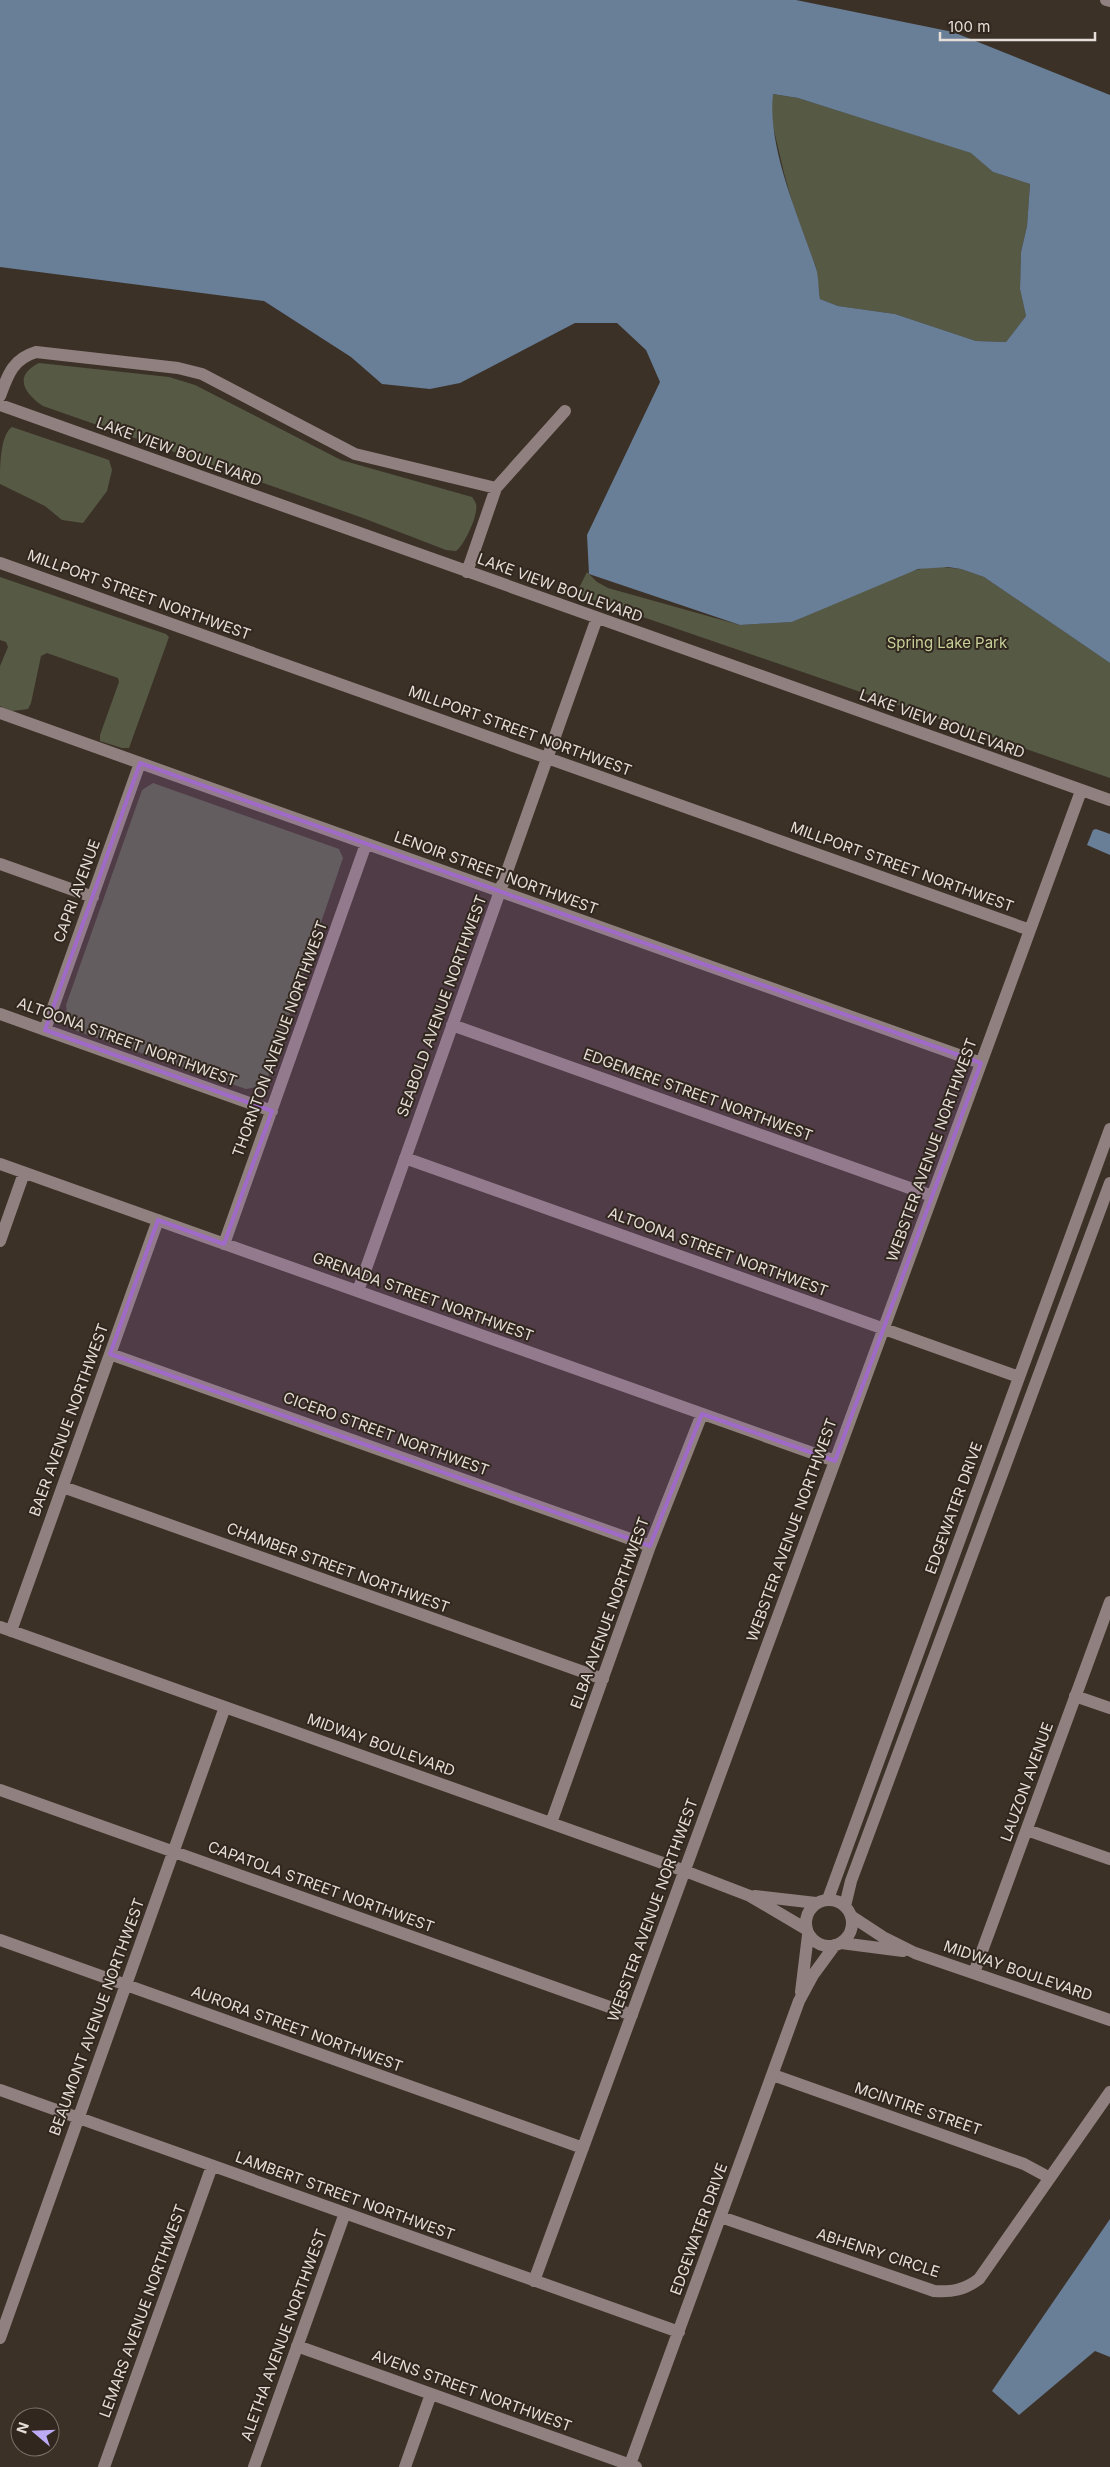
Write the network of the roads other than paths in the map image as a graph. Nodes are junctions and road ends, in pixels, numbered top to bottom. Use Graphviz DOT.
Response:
graph roads {
  1 [pos="1106,0"];
  2 [pos="1110,1"];
  3 [pos="0,396"];
  4 [pos="0,405"];
  5 [pos="565,411"];
  6 [pos="496,488"];
  7 [pos="0,563"];
  8 [pos="467,572"];
  9 [pos="597,618"];
  10 [pos="0,714"];
  11 [pos="547,758"];
  12 [pos="140,763"];
  13 [pos="1081,790"];
  14 [pos="1110,800"];
  15 [pos="366,844"];
  16 [pos="0,864"];
  17 [pos="500,892"];
  18 [pos="92,897"];
  19 [pos="1030,930"];
  20 [pos="0,1014"];
  21 [pos="452,1025"];
  22 [pos="45,1030"];
  23 [pos="981,1063"];
  24 [pos="272,1111"];
  25 [pos="1110,1128"];
  26 [pos="405,1158"];
  27 [pos="0,1164"];
  28 [pos="24,1173"];
  29 [pos="1110,1183"];
  30 [pos="932,1196"];
  31 [pos="1106,1208"];
  32 [pos="158,1220"];
  33 [pos="0,1241"];
  34 [pos="224,1244"];
  35 [pos="358,1291"];
  36 [pos="884,1328"];
  37 [pos="110,1354"];
  38 [pos="1019,1377"];
  39 [pos="702,1414"];
  40 [pos="835,1461"];
  41 [pos="63,1487"];
  42 [pos="650,1546"];
  43 [pos="1110,1602"];
  44 [pos="6,1629"];
  45 [pos="603,1679"];
  46 [pos="1075,1696"];
  47 [pos="224,1707"];
  48 [pos="1110,1708"];
  49 [pos="0,1790"];
  50 [pos="551,1824"];
  51 [pos="1026,1830"];
  52 [pos="173,1852"];
  53 [pos="1110,1859"];
  54 [pos="685,1871"];
  55 [pos="750,1896"];
  56 [pos="822,1901"];
  57 [pos="848,1911"];
  58 [pos="807,1932"];
  59 [pos="0,1940"];
  60 [pos="838,1944"];
  61 [pos="915,1953"];
  62 [pos="974,1973"];
  63 [pos="126,1985"];
  64 [pos="799,2002"];
  65 [pos="632,2015"];
  66 [pos="1110,2020"];
  67 [pos="773,2075"];
  68 [pos="0,2090"];
  69 [pos="1110,2092"];
  70 [pos="78,2118"];
  71 [pos="583,2148"];
  72 [pos="212,2166"];
  73 [pos="1050,2178"];
  74 [pos="345,2213"];
  75 [pos="721,2217"];
  76 [pos="534,2280"];
  77 [pos="679,2332"];
  78 [pos="0,2338"];
  79 [pos="297,2346"];
  80 [pos="431,2394"];
  81 [pos="632,2466"];
  82 [pos="104,2467"];
  83 [pos="254,2467"];
  84 [pos="405,2467"];
  1 -- 2 [label="street"];
  3 -- 6 [label="street"];
  4 -- 8 [label="street, LAKE VIEW BOULEVARD"];
  5 -- 6 [label="street"];
  6 -- 8 [label="street"];
  7 -- 11 [label="street, MILLPORT STREET NORTHWEST"];
  8 -- 9 [label="street, LAKE VIEW BOULEVARD"];
  9 -- 11 [label="street, SEABOLD AVENUE NORTHWEST"];
  9 -- 13 [label="street, LAKE VIEW BOULEVARD"];
  10 -- 12 [label="street, LENOIR STREET NORTHWEST"];
  11 -- 17 [label="street, SEABOLD AVENUE NORTHWEST"];
  11 -- 19 [label="street, MILLPORT STREET NORTHWEST"];
  12 -- 15 [label="street, LENOIR STREET NORTHWEST"];
  12 -- 18 [label="street, CAPRI AVENUE"];
  13 -- 14 [label="street, LAKE VIEW BOULEVARD"];
  13 -- 19 [label="street, WEBSTER AVENUE NORTHWEST"];
  15 -- 17 [label="street, LENOIR STREET NORTHWEST"];
  15 -- 24 [label="street, THORNTON AVENUE NORTHWEST"];
  16 -- 18 [label="street"];
  17 -- 21 [label="street, SEABOLD AVENUE NORTHWEST"];
  17 -- 23 [label="street, LENOIR STREET NORTHWEST"];
  18 -- 22 [label="street, CAPRI AVENUE"];
  19 -- 23 [label="street, WEBSTER AVENUE NORTHWEST"];
  20 -- 22 [label="street, ALTOONA STREET NORTHWEST"];
  21 -- 26 [label="street, SEABOLD AVENUE NORTHWEST"];
  21 -- 30 [label="street, EDGEMERE STREET NORTHWEST"];
  22 -- 24 [label="street, ALTOONA STREET NORTHWEST"];
  23 -- 30 [label="street, WEBSTER AVENUE NORTHWEST"];
  24 -- 34 [label="street, THORNTON AVENUE NORTHWEST"];
  25 -- 38 [label="street, EDGEWATER DRIVE"];
  26 -- 35 [label="street, SEABOLD AVENUE NORTHWEST"];
  26 -- 36 [label="street, ALTOONA STREET NORTHWEST"];
  27 -- 28 [label="street, GRENADA STREET NORTHWEST"];
  28 -- 32 [label="street, GRENADA STREET NORTHWEST"];
  28 -- 33 [label="street"];
  29 -- 31 [label="street"];
  30 -- 36 [label="street, WEBSTER AVENUE NORTHWEST"];
  31 -- 57 [label="street"];
  32 -- 34 [label="street, GRENADA STREET NORTHWEST"];
  32 -- 37 [label="street, BAER AVENUE NORTHWEST"];
  34 -- 35 [label="street, GRENADA STREET NORTHWEST"];
  35 -- 39 [label="street, GRENADA STREET NORTHWEST"];
  36 -- 38 [label="street, ALTOONA STREET NORTHWEST"];
  36 -- 40 [label="street, WEBSTER AVENUE NORTHWEST"];
  37 -- 41 [label="street, BAER AVENUE NORTHWEST"];
  37 -- 42 [label="street, CICERO STREET NORTHWEST"];
  38 -- 56 [label="street, EDGEWATER DRIVE"];
  39 -- 40 [label="street, GRENADA STREET NORTHWEST"];
  39 -- 42 [label="street, ELBA AVENUE NORTHWEST"];
  40 -- 54 [label="street, WEBSTER AVENUE NORTHWEST"];
  41 -- 44 [label="street, BAER AVENUE NORTHWEST"];
  41 -- 45 [label="street, CHAMBER STREET NORTHWEST"];
  42 -- 45 [label="street, ELBA AVENUE NORTHWEST"];
  43 -- 46 [label="street, LAUZON AVENUE"];
  44 -- 47 [label="street, MIDWAY BOULEVARD"];
  45 -- 50 [label="street, ELBA AVENUE NORTHWEST"];
  46 -- 48 [label="street"];
  46 -- 51 [label="street, LAUZON AVENUE"];
  47 -- 50 [label="street, MIDWAY BOULEVARD"];
  47 -- 52 [label="street, BEAUMONT AVENUE NORTHWEST"];
  49 -- 52 [label="street, CAPATOLA STREET NORTHWEST"];
  50 -- 54 [label="street, MIDWAY BOULEVARD"];
  51 -- 53 [label="street"];
  51 -- 62 [label="street, LAUZON AVENUE"];
  52 -- 63 [label="street, BEAUMONT AVENUE NORTHWEST"];
  52 -- 65 [label="street, CAPATOLA STREET NORTHWEST"];
  54 -- 55 [label="street, MIDWAY BOULEVARD"];
  54 -- 65 [label="street, WEBSTER AVENUE NORTHWEST"];
  55 -- 56 [label="street, MIDWAY BOULEVARD"];
  55 -- 58 [label="street, MIDWAY BOULEVARD"];
  56 -- 57 [label="street"];
  56 -- 58 [label="street"];
  57 -- 60 [label="street"];
  57 -- 61 [label="street, MIDWAY BOULEVARD"];
  58 -- 60 [label="street"];
  58 -- 64 [label="street, EDGEWATER DRIVE"];
  59 -- 63 [label="street, AURORA STREET NORTHWEST"];
  60 -- 61 [label="street, MIDWAY BOULEVARD"];
  60 -- 64 [label="street, EDGEWATER DRIVE"];
  61 -- 62 [label="street, MIDWAY BOULEVARD"];
  62 -- 66 [label="street, MIDWAY BOULEVARD"];
  63 -- 70 [label="street, BEAUMONT AVENUE NORTHWEST"];
  63 -- 71 [label="street, AURORA STREET NORTHWEST"];
  64 -- 67 [label="street, EDGEWATER DRIVE"];
  65 -- 71 [label="street, WEBSTER AVENUE NORTHWEST"];
  67 -- 73 [label="street, MCINTIRE STREET"];
  67 -- 75 [label="street, EDGEWATER DRIVE"];
  68 -- 70 [label="street, LAMBERT STREET NORTHWEST"];
  69 -- 73 [label="street, ABHENRY CIRCLE"];
  70 -- 72 [label="street, LAMBERT STREET NORTHWEST"];
  70 -- 78 [label="street, BEAUMONT AVENUE NORTHWEST"];
  71 -- 76 [label="street, WEBSTER AVENUE NORTHWEST"];
  72 -- 74 [label="street, LAMBERT STREET NORTHWEST"];
  72 -- 82 [label="street, LEMARS AVENUE NORTHWEST"];
  73 -- 75 [label="street, ABHENRY CIRCLE"];
  74 -- 76 [label="street, LAMBERT STREET NORTHWEST"];
  74 -- 79 [label="street, ALETHA AVENUE NORTHWEST"];
  75 -- 77 [label="street, EDGEWATER DRIVE"];
  76 -- 77 [label="street, LAMBERT STREET NORTHWEST"];
  77 -- 81 [label="street, EDGEWATER DRIVE"];
  79 -- 80 [label="street, AVENS STREET NORTHWEST"];
  79 -- 83 [label="street, ALETHA AVENUE NORTHWEST"];
  80 -- 81 [label="street, AVENS STREET NORTHWEST"];
  80 -- 84 [label="street"];
}
